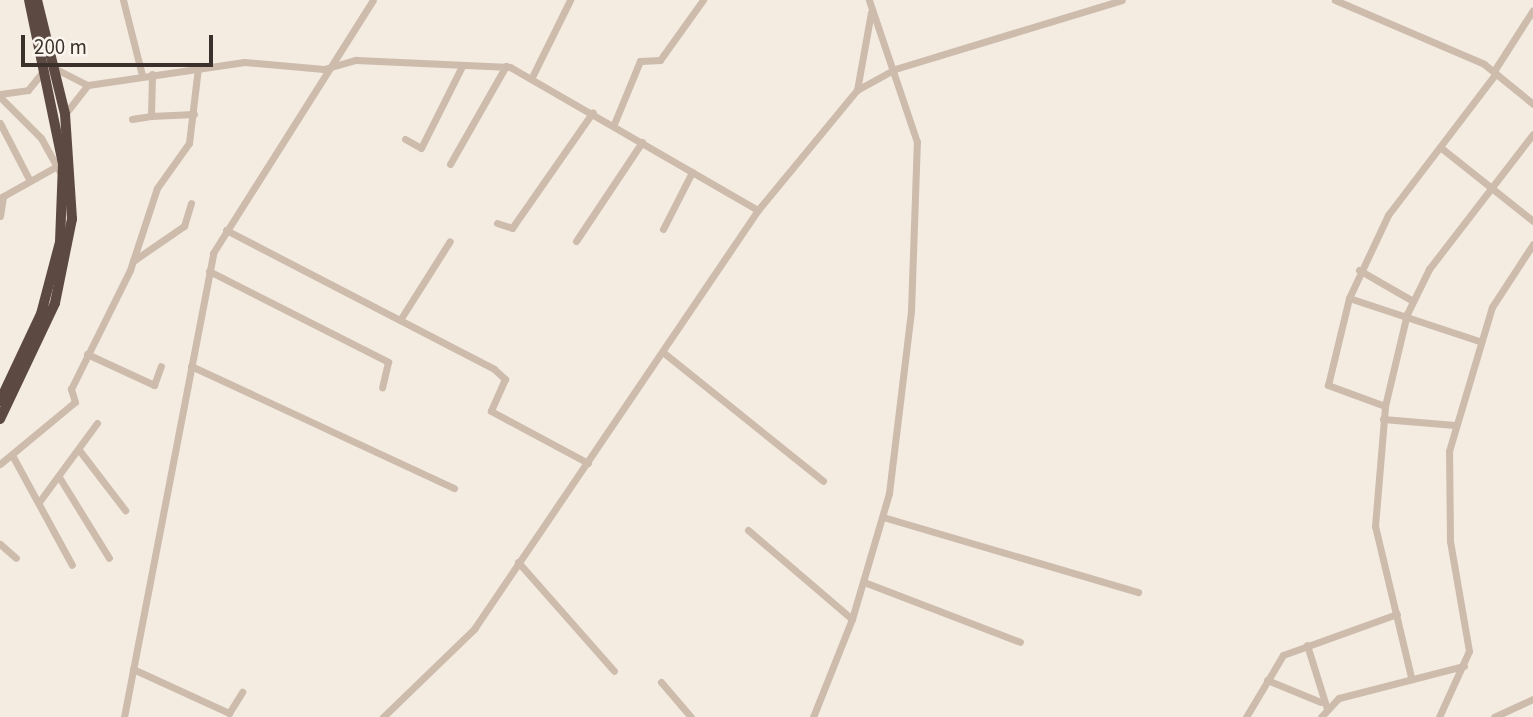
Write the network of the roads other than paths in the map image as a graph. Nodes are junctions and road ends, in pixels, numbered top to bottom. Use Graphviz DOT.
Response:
graph roads {
  1 [pos="29,0"];
  2 [pos="37,0"];
  3 [pos="123,0"];
  4 [pos="373,0"];
  5 [pos="569,0"];
  6 [pos="703,0"];
  7 [pos="869,0"];
  8 [pos="1122,0"];
  9 [pos="1340,1"];
  10 [pos="1533,9"];
  11 [pos="871,12"];
  12 [pos="462,66"];
  13 [pos="506,66"];
  14 [pos="331,67"];
  15 [pos="49,68"];
  16 [pos="198,68"];
  17 [pos="895,69"];
  18 [pos="1495,72"];
  19 [pos="152,74"];
  20 [pos="142,75"];
  21 [pos="532,77"];
  22 [pos="88,85"];
  23 [pos="857,90"];
  24 [pos="0,96"];
  25 [pos="1533,104"];
  26 [pos="593,112"];
  27 [pos="65,114"];
  28 [pos="194,114"];
  29 [pos="151,116"];
  30 [pos="132,119"];
  31 [pos="0,123"];
  32 [pos="614,124"];
  33 [pos="1533,134"];
  34 [pos="405,139"];
  35 [pos="642,142"];
  36 [pos="1440,147"];
  37 [pos="450,164"];
  38 [pos="57,166"];
  39 [pos="692,172"];
  40 [pos="64,178"];
  41 [pos="30,181"];
  42 [pos="1490,187"];
  43 [pos="2,197"];
  44 [pos="191,203"];
  45 [pos="758,210"];
  46 [pos="0,216"];
  47 [pos="1533,221"];
  48 [pos="497,223"];
  49 [pos="663,229"];
  50 [pos="226,230"];
  51 [pos="450,241"];
  52 [pos="576,241"];
  53 [pos="1533,244"];
  54 [pos="133,261"];
  55 [pos="1359,270"];
  56 [pos="209,271"];
  57 [pos="1349,298"];
  58 [pos="1413,301"];
  59 [pos="1406,318"];
  60 [pos="400,320"];
  61 [pos="1479,341"];
  62 [pos="664,353"];
  63 [pos="88,354"];
  64 [pos="161,366"];
  65 [pos="191,366"];
  66 [pos="382,387"];
  67 [pos="0,401"];
  68 [pos="1385,406"];
  69 [pos="0,419"];
  70 [pos="1383,419"];
  71 [pos="97,423"];
  72 [pos="1455,425"];
  73 [pos="79,450"];
  74 [pos="12,455"];
  75 [pos="588,463"];
  76 [pos="0,464"];
  77 [pos="59,477"];
  78 [pos="823,481"];
  79 [pos="454,488"];
  80 [pos="39,502"];
  81 [pos="125,510"];
  82 [pos="883,516"];
  83 [pos="748,530"];
  84 [pos="0,544"];
  85 [pos="16,558"];
  86 [pos="109,558"];
  87 [pos="518,562"];
  88 [pos="72,565"];
  89 [pos="864,582"];
  90 [pos="1138,592"];
  91 [pos="1397,614"];
  92 [pos="852,619"];
  93 [pos="1020,642"];
  94 [pos="1307,645"];
  95 [pos="1464,666"];
  96 [pos="133,669"];
  97 [pos="614,671"];
  98 [pos="1411,677"];
  99 [pos="1267,680"];
  100 [pos="661,682"];
  101 [pos="243,692"];
  102 [pos="1533,699"];
  103 [pos="1321,702"];
  104 [pos="1327,709"];
  105 [pos="124,717"];
  106 [pos="383,717"];
  107 [pos="691,717"];
  108 [pos="813,717"];
  109 [pos="1246,717"];
  110 [pos="1321,717"];
  111 [pos="1439,717"];
  112 [pos="1494,717"];
  1 -- 15 [label="highway"];
  2 -- 15 [label="highway"];
  3 -- 20 [label="street"];
  4 -- 14 [label="street"];
  5 -- 21 [label="street"];
  6 -- 32 [label="street"];
  7 -- 11 [label="street"];
  8 -- 17 [label="street"];
  9 -- 18 [label="street"];
  10 -- 18 [label="street"];
  11 -- 17 [label="street"];
  11 -- 23 [label="street"];
  12 -- 13 [label="street"];
  12 -- 14 [label="street"];
  12 -- 34 [label="street"];
  13 -- 21 [label="street"];
  13 -- 37 [label="street"];
  14 -- 16 [label="street"];
  14 -- 50 [label="street"];
  15 -- 22 [label="street"];
  15 -- 24 [label="street"];
  15 -- 27 [label="highway"];
  15 -- 40 [label="highway"];
  16 -- 19 [label="street"];
  16 -- 28 [label="street"];
  17 -- 23 [label="street"];
  17 -- 82 [label="street"];
  18 -- 25 [label="street"];
  18 -- 36 [label="street"];
  19 -- 20 [label="street"];
  19 -- 29 [label="street"];
  20 -- 22 [label="street"];
  21 -- 26 [label="street"];
  22 -- 27 [label="street"];
  23 -- 45 [label="street"];
  24 -- 38 [label="street"];
  26 -- 32 [label="street"];
  26 -- 48 [label="street"];
  27 -- 69 [label="highway"];
  28 -- 29 [label="street"];
  28 -- 54 [label="street"];
  29 -- 30 [label="street"];
  31 -- 41 [label="street"];
  32 -- 35 [label="street"];
  33 -- 42 [label="street"];
  35 -- 39 [label="street"];
  35 -- 52 [label="street"];
  36 -- 42 [label="street"];
  36 -- 55 [label="street"];
  38 -- 40 [label="street"];
  38 -- 41 [label="street"];
  39 -- 45 [label="street"];
  39 -- 49 [label="street"];
  40 -- 67 [label="highway"];
  41 -- 43 [label="street"];
  42 -- 47 [label="street"];
  42 -- 58 [label="street"];
  43 -- 46 [label="street"];
  44 -- 54 [label="street"];
  45 -- 62 [label="street"];
  50 -- 56 [label="street"];
  50 -- 60 [label="street"];
  51 -- 60 [label="street"];
  53 -- 61 [label="street"];
  54 -- 63 [label="street"];
  55 -- 57 [label="street"];
  55 -- 58 [label="street"];
  56 -- 65 [label="street"];
  56 -- 66 [label="street"];
  57 -- 59 [label="street"];
  57 -- 68 [label="street"];
  58 -- 59 [label="street"];
  59 -- 61 [label="street"];
  59 -- 68 [label="street"];
  60 -- 75 [label="street"];
  61 -- 72 [label="street"];
  62 -- 75 [label="street"];
  62 -- 78 [label="street"];
  63 -- 64 [label="street"];
  63 -- 74 [label="street"];
  65 -- 79 [label="street"];
  65 -- 96 [label="street"];
  68 -- 70 [label="street"];
  70 -- 72 [label="street"];
  70 -- 91 [label="street"];
  71 -- 73 [label="street"];
  72 -- 95 [label="street"];
  73 -- 77 [label="street"];
  73 -- 81 [label="street"];
  74 -- 76 [label="street"];
  74 -- 80 [label="street"];
  75 -- 87 [label="street"];
  77 -- 80 [label="street"];
  77 -- 86 [label="street"];
  80 -- 88 [label="street"];
  82 -- 89 [label="street"];
  82 -- 90 [label="street"];
  83 -- 92 [label="street"];
  84 -- 85 [label="street"];
  87 -- 97 [label="street"];
  87 -- 106 [label="street"];
  89 -- 92 [label="street"];
  89 -- 93 [label="street"];
  91 -- 94 [label="street"];
  91 -- 98 [label="street"];
  92 -- 108 [label="street"];
  94 -- 99 [label="street"];
  94 -- 103 [label="street"];
  95 -- 98 [label="street"];
  95 -- 111 [label="street"];
  96 -- 101 [label="street"];
  96 -- 105 [label="street"];
  98 -- 104 [label="street"];
  99 -- 103 [label="street"];
  99 -- 109 [label="street"];
  100 -- 107 [label="street"];
  102 -- 112 [label="street"];
  103 -- 104 [label="street"];
  104 -- 110 [label="street"];
}
